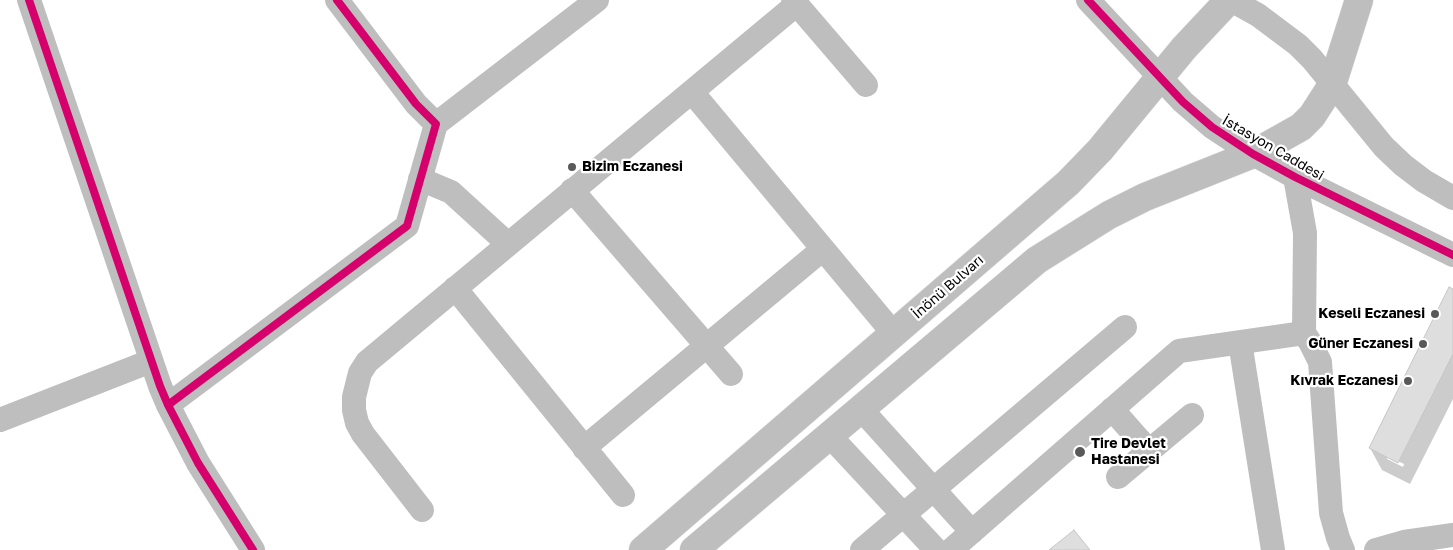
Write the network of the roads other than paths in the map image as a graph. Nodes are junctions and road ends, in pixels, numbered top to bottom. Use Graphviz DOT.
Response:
graph roads {
  1 [pos="28,0"];
  2 [pos="596,0"];
  3 [pos="1088,0"];
  4 [pos="1230,0"];
  5 [pos="1359,0"];
  6 [pos="339,1"];
  7 [pos="795,2"];
  8 [pos="1160,79"];
  9 [pos="866,85"];
  10 [pos="1332,85"];
  11 [pos="692,92"];
  12 [pos="436,124"];
  13 [pos="1253,154"];
  14 [pos="1295,177"];
  15 [pos="420,180"];
  16 [pos="572,190"];
  17 [pos="1453,198"];
  18 [pos="508,244"];
  19 [pos="823,249"];
  20 [pos="1453,255"];
  21 [pos="455,288"];
  22 [pos="1125,327"];
  23 [pos="1304,333"];
  24 [pos="894,334"];
  25 [pos="1240,342"];
  26 [pos="706,346"];
  27 [pos="151,361"];
  28 [pos="731,374"];
  29 [pos="168,405"];
  30 [pos="1112,409"];
  31 [pos="861,410"];
  32 [pos="1192,415"];
  33 [pos="0,420"];
  34 [pos="829,436"];
  35 [pos="584,448"];
  36 [pos="1149,451"];
  37 [pos="1118,477"];
  38 [pos="932,490"];
  39 [pos="623,495"];
  40 [pos="422,510"];
  41 [pos="903,515"];
  42 [pos="972,532"];
  43 [pos="1453,535"];
  44 [pos="253,550"];
  45 [pos="644,550"];
  46 [pos="694,550"];
  47 [pos="862,550"];
  48 [pos="936,550"];
  49 [pos="951,550"];
  50 [pos="1273,550"];
  51 [pos="1343,550"];
  52 [pos="1376,550"];
  1 -- 27 [label="street"];
  2 -- 12 [label="street"];
  3 -- 8 [label="street, İstasyon Caddesi"];
  4 -- 8 [label="main road, İnönü Bulvarı"];
  4 -- 10 [label="street"];
  5 -- 10 [label="main road"];
  6 -- 12 [label="street"];
  7 -- 9 [label="street"];
  7 -- 11 [label="street"];
  8 -- 13 [label="street, İstasyon Caddesi"];
  8 -- 24 [label="main road, İnönü Bulvarı"];
  10 -- 13 [label="main road"];
  10 -- 17 [label="street"];
  11 -- 16 [label="street"];
  11 -- 19 [label="street"];
  12 -- 15 [label="street"];
  13 -- 14 [label="street, İstasyon Caddesi"];
  13 -- 31 [label="main road"];
  14 -- 20 [label="street, İstasyon Caddesi"];
  14 -- 23 [label="street"];
  15 -- 18 [label="street"];
  15 -- 29 [label="street"];
  16 -- 18 [label="street"];
  16 -- 26 [label="street"];
  18 -- 21 [label="street"];
  19 -- 24 [label="street"];
  19 -- 26 [label="street"];
  21 -- 35 [label="street"];
  21 -- 40 [label="street"];
  22 -- 38 [label="street"];
  23 -- 25 [label="street"];
  23 -- 51 [label="street"];
  24 -- 45 [label="main road, İnönü Bulvarı"];
  25 -- 30 [label="street"];
  25 -- 50 [label="street"];
  26 -- 28 [label="street"];
  26 -- 35 [label="street"];
  27 -- 29 [label="street"];
  27 -- 33 [label="street"];
  29 -- 44 [label="street"];
  30 -- 36 [label="street"];
  30 -- 42 [label="street"];
  31 -- 34 [label="main road"];
  31 -- 38 [label="street"];
  32 -- 36 [label="street"];
  34 -- 41 [label="street"];
  34 -- 46 [label="main road"];
  35 -- 39 [label="street"];
  36 -- 37 [label="street"];
  38 -- 41 [label="street"];
  38 -- 42 [label="street"];
  41 -- 47 [label="street"];
  41 -- 48 [label="street"];
  42 -- 49 [label="street"];
  43 -- 52 [label="street"];
}
